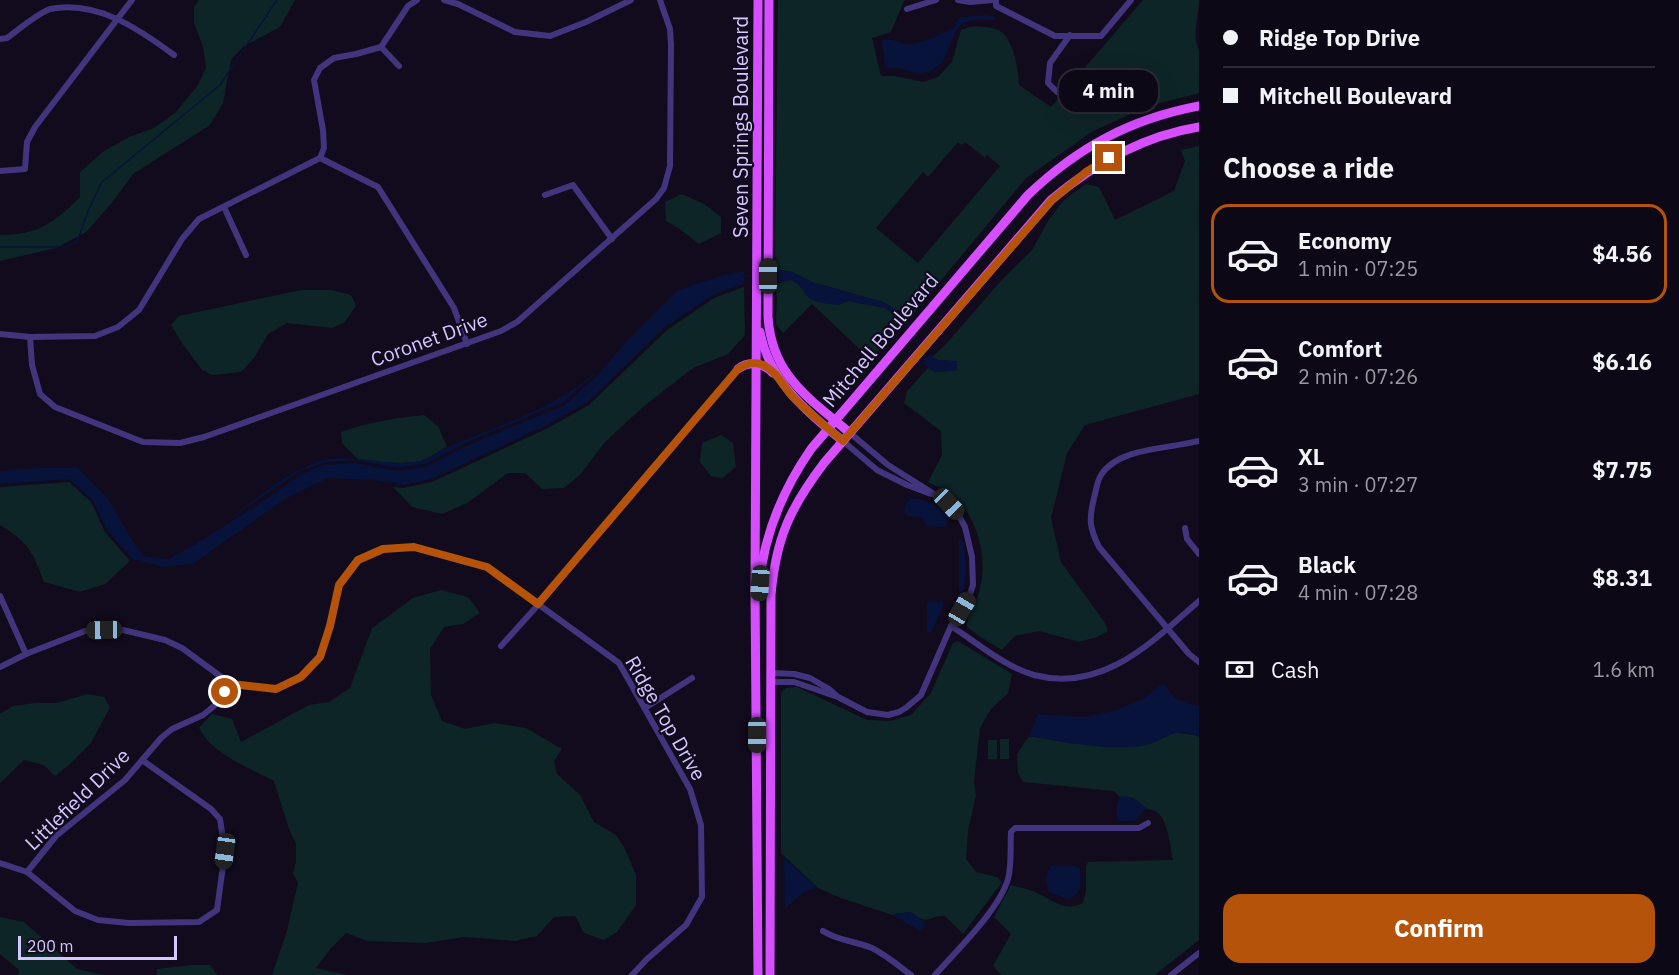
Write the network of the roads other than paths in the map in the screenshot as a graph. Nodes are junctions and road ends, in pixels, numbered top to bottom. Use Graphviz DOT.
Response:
graph roads {
  1 [pos="132,0"];
  2 [pos="417,0"];
  3 [pos="444,0"];
  4 [pos="631,0"];
  5 [pos="660,0"];
  6 [pos="758,0"];
  7 [pos="764,0"];
  8 [pos="769,0"];
  9 [pos="936,0"];
  10 [pos="958,0"];
  11 [pos="994,0"];
  12 [pos="1131,0"];
  13 [pos="907,9"];
  14 [pos="121,16"];
  15 [pos="1070,35"];
  16 [pos="769,38"];
  17 [pos="0,39"];
  18 [pos="381,47"];
  19 [pos="174,55"];
  20 [pos="399,66"];
  21 [pos="1057,92"];
  22 [pos="1199,106"];
  23 [pos="1199,127"];
  24 [pos="1082,151"];
  25 [pos="320,158"];
  26 [pos="1093,168"];
  27 [pos="0,171"];
  28 [pos="545,195"];
  29 [pos="224,207"];
  30 [pos="992,235"];
  31 [pos="612,239"];
  32 [pos="1008,249"];
  33 [pos="246,255"];
  34 [pos="757,318"];
  35 [pos="0,334"];
  36 [pos="30,337"];
  37 [pos="756,343"];
  38 [pos="467,344"];
  39 [pos="756,364"];
  40 [pos="738,369"];
  41 [pos="776,375"];
  42 [pos="835,420"];
  43 [pos="827,429"];
  44 [pos="847,437"];
  45 [pos="1199,441"];
  46 [pos="942,499"];
  47 [pos="1185,528"];
  48 [pos="1199,554"];
  49 [pos="0,596"];
  50 [pos="1199,602"];
  51 [pos="538,604"];
  52 [pos="951,626"];
  53 [pos="1167,629"];
  54 [pos="501,646"];
  55 [pos="26,654"];
  56 [pos="1199,662"];
  57 [pos="0,667"];
  58 [pos="771,677"];
  59 [pos="692,678"];
  60 [pos="231,684"];
  61 [pos="645,708"];
  62 [pos="757,713"];
  63 [pos="142,760"];
  64 [pos="1148,823"];
  65 [pos="0,863"];
  66 [pos="27,872"];
  67 [pos="823,931"];
  68 [pos="1199,953"];
  69 [pos="633,975"];
  70 [pos="758,975"];
  71 [pos="770,975"];
  72 [pos="911,975"];
  73 [pos="935,975"];
  74 [pos="1171,975"];
  1 -- 14 [label="street"];
  2 -- 18 [label="street"];
  3 -- 4 [label="street"];
  5 -- 31 [label="street, Coronet Drive"];
  6 -- 34 [label="main road, Seven Springs Boulevard"];
  7 -- 16 [label="main road"];
  8 -- 16 [label="main road, Seven Springs Boulevard"];
  9 -- 13 [label="street"];
  10 -- 11 [label="street"];
  11 -- 15 [label="street"];
  12 -- 15 [label="street"];
  14 -- 17 [label="street"];
  14 -- 19 [label="street"];
  14 -- 27 [label="street"];
  15 -- 21 [label="street"];
  16 -- 42 [label="main road, Seven Springs Boulevard"];
  18 -- 20 [label="street"];
  18 -- 25 [label="street"];
  22 -- 24 [label="main road, Mitchell Boulevard"];
  23 -- 26 [label="main road, Mitchell Boulevard"];
  24 -- 26 [label="main road"];
  24 -- 30 [label="main road, Mitchell Boulevard"];
  25 -- 29 [label="street"];
  25 -- 38 [label="street"];
  26 -- 32 [label="main road, Mitchell Boulevard"];
  28 -- 31 [label="street"];
  29 -- 33 [label="street"];
  29 -- 36 [label="street"];
  30 -- 32 [label="main road"];
  30 -- 42 [label="main road, Mitchell Boulevard"];
  31 -- 38 [label="street, Coronet Drive"];
  32 -- 44 [label="main road, Mitchell Boulevard"];
  34 -- 37 [label="main road, Seven Springs Boulevard"];
  34 -- 41 [label="main road"];
  35 -- 36 [label="street"];
  36 -- 38 [label="street, Coronet Drive"];
  37 -- 39 [label="main road, Seven Springs Boulevard"];
  37 -- 40 [label="main road"];
  39 -- 40 [label="main road"];
  39 -- 41 [label="main road"];
  39 -- 62 [label="main road, Seven Springs Boulevard"];
  40 -- 51 [label="street"];
  41 -- 43 [label="main road"];
  42 -- 43 [label="main road, Mitchell Boulevard"];
  42 -- 44 [label="main road, Seven Springs Boulevard"];
  43 -- 44 [label="main road"];
  43 -- 62 [label="main road, Mitchell Boulevard"];
  44 -- 46 [label="street"];
  44 -- 46 [label="street"];
  44 -- 58 [label="main road"];
  45 -- 53 [label="street"];
  46 -- 52 [label="street"];
  47 -- 48 [label="street"];
  49 -- 55 [label="street"];
  50 -- 53 [label="street"];
  51 -- 54 [label="street"];
  51 -- 60 [label="street, Ridge Top Drive"];
  51 -- 61 [label="street, Ridge Top Drive"];
  52 -- 53 [label="street"];
  52 -- 58 [label="street"];
  53 -- 56 [label="street"];
  55 -- 57 [label="street, Ridge Top Drive"];
  55 -- 60 [label="street, Ridge Top Drive"];
  58 -- 71 [label="main road"];
  59 -- 61 [label="street"];
  60 -- 63 [label="street, Littlefield Drive"];
  61 -- 69 [label="street, Ridge Top Drive"];
  62 -- 70 [label="main road, Seven Springs Boulevard"];
  63 -- 66 [label="street, Littlefield Drive"];
  63 -- 66 [label="street"];
  64 -- 73 [label="street"];
  65 -- 66 [label="street"];
  67 -- 72 [label="street"];
  68 -- 74 [label="street"];
}
